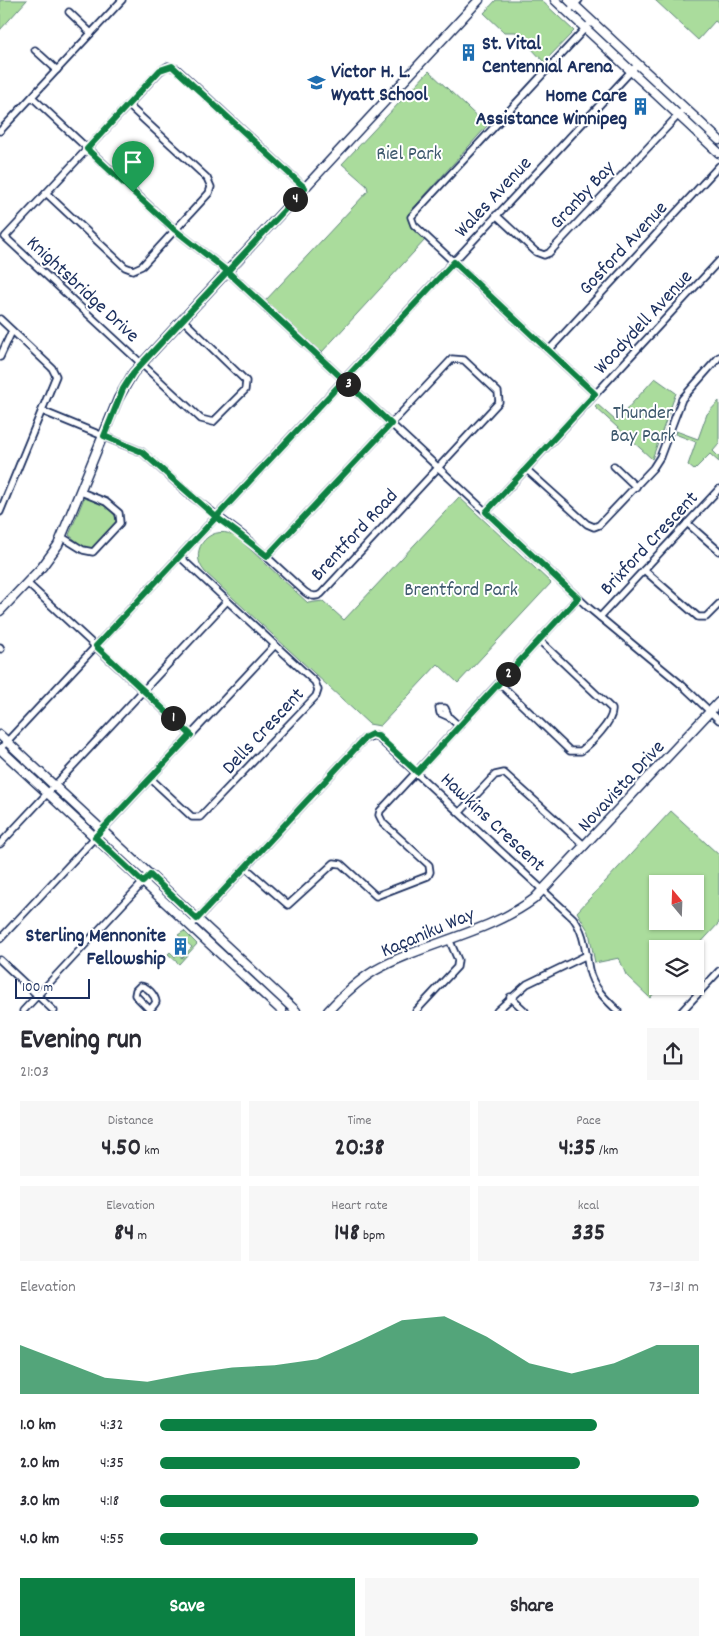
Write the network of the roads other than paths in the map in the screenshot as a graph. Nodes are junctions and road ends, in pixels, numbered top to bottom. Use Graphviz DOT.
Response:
graph roads {
  1 [pos="122,0"];
  2 [pos="479,0"];
  3 [pos="555,0"];
  4 [pos="574,2"];
  5 [pos="69,12"];
  6 [pos="568,12"];
  7 [pos="592,21"];
  8 [pos="585,28"];
  9 [pos="91,33"];
  10 [pos="35,50"];
  11 [pos="638,64"];
  12 [pos="57,70"];
  13 [pos="631,71"];
  14 [pos="32,97"];
  15 [pos="128,105"];
  16 [pos="683,107"];
  17 [pos="676,114"];
  18 [pos="0,131"];
  19 [pos="719,140"];
  20 [pos="87,149"];
  21 [pos="719,153"];
  22 [pos="719,166"];
  23 [pos="305,188"];
  24 [pos="46,193"];
  25 [pos="496,215"];
  26 [pos="175,230"];
  27 [pos="5,237"];
  28 [pos="0,242"];
  29 [pos="719,261"];
  30 [pos="454,262"];
  31 [pos="713,268"];
  32 [pos="228,272"];
  33 [pos="719,274"];
  34 [pos="0,319"];
  35 [pos="183,320"];
  36 [pos="12,331"];
  37 [pos="549,350"];
  38 [pos="0,357"];
  39 [pos="719,358"];
  40 [pos="142,364"];
  41 [pos="344,380"];
  42 [pos="595,394"];
  43 [pos="42,411"];
  44 [pos="391,424"];
  45 [pos="104,436"];
  46 [pos="614,466"];
  47 [pos="438,468"];
  48 [pos="526,469"];
  49 [pos="636,487"];
  50 [pos="719,489"];
  51 [pos="81,492"];
  52 [pos="0,512"];
  53 [pos="486,512"];
  54 [pos="216,517"];
  55 [pos="687,523"];
  56 [pos="62,537"];
  57 [pos="719,552"];
  58 [pos="179,556"];
  59 [pos="267,556"];
  60 [pos="644,570"];
  61 [pos="27,583"];
  62 [pos="578,598"];
  63 [pos="227,601"];
  64 [pos="719,604"];
  65 [pos="0,611"];
  66 [pos="600,617"];
  67 [pos="539,640"];
  68 [pos="275,645"];
  69 [pos="96,646"];
  70 [pos="499,684"];
  71 [pos="143,691"];
  72 [pos="719,702"];
  73 [pos="710,711"];
  74 [pos="449,717"];
  75 [pos="719,720"];
  76 [pos="459,726"];
  77 [pos="0,735"];
  78 [pos="191,735"];
  79 [pos="2,747"];
  80 [pos="417,772"];
  81 [pos="150,778"];
  82 [pos="54,786"];
  83 [pos="48,793"];
  84 [pos="460,812"];
  85 [pos="99,834"];
  86 [pos="0,844"];
  87 [pos="585,846"];
  88 [pos="245,868"];
  89 [pos="150,875"];
  90 [pos="143,882"];
  91 [pos="544,890"];
  92 [pos="197,919"];
  93 [pos="190,926"];
  94 [pos="0,940"];
  95 [pos="450,940"];
  96 [pos="586,955"];
  97 [pos="0,960"];
  98 [pos="719,971"];
  99 [pos="38,995"];
  100 [pos="510,997"];
  101 [pos="23,1011"];
  102 [pos="54,1011"];
  103 [pos="282,1011"];
  104 [pos="296,1011"];
  105 [pos="328,1011"];
  106 [pos="416,1011"];
  107 [pos="497,1011"];
  108 [pos="525,1011"];
  109 [pos="618,1011"];
  110 [pos="682,1011"];
  1 -- 9 [label="street"];
  2 -- 23 [label="street"];
  3 -- 6 [label="street"];
  4 -- 6 [label="street"];
  4 -- 7 [label="street"];
  5 -- 9 [label="street"];
  6 -- 8 [label="street"];
  7 -- 8 [label="street"];
  7 -- 11 [label="street"];
  8 -- 13 [label="street"];
  8 -- 30 [label="street"];
  9 -- 12 [label="street"];
  10 -- 12 [label="street"];
  11 -- 13 [label="street, Wales Avenue"];
  11 -- 16 [label="street"];
  12 -- 14 [label="street"];
  13 -- 17 [label="street"];
  13 -- 25 [label="street, Wales Avenue"];
  14 -- 18 [label="street"];
  14 -- 20 [label="street"];
  15 -- 20 [label="street, Knightsbridge Drive"];
  15 -- 23 [label="street, Knightsbridge Drive"];
  15 -- 26 [label="street"];
  16 -- 17 [label="street"];
  16 -- 19 [label="street"];
  17 -- 21 [label="street"];
  17 -- 25 [label="street, Granby Bay"];
  20 -- 24 [label="street, Knightsbridge Drive"];
  20 -- 26 [label="street"];
  22 -- 37 [label="street, Gosford Avenue"];
  23 -- 32 [label="street"];
  24 -- 26 [label="street"];
  24 -- 27 [label="street, Knightsbridge Drive"];
  25 -- 30 [label="street, Wales Avenue"];
  26 -- 32 [label="street"];
  27 -- 28 [label="street"];
  27 -- 40 [label="street, Knightsbridge Drive"];
  29 -- 31 [label="street, Woodydell Avenue"];
  30 -- 37 [label="street"];
  30 -- 41 [label="street, Wales Avenue"];
  31 -- 33 [label="street"];
  31 -- 42 [label="street, Woodydell Avenue"];
  32 -- 35 [label="street"];
  32 -- 41 [label="street"];
  34 -- 36 [label="street"];
  35 -- 40 [label="street"];
  35 -- 40 [label="street, Knightsbridge Drive"];
  36 -- 38 [label="street"];
  36 -- 43 [label="street"];
  37 -- 42 [label="street"];
  39 -- 49 [label="street"];
  40 -- 45 [label="street"];
  41 -- 44 [label="street"];
  41 -- 54 [label="street, Wales Avenue"];
  42 -- 48 [label="street, Woodydell Avenue"];
  43 -- 45 [label="street, Brentford Road"];
  43 -- 52 [label="street"];
  44 -- 47 [label="street"];
  44 -- 47 [label="street, Brentford Road"];
  44 -- 59 [label="street, Brentford Road"];
  45 -- 51 [label="street"];
  45 -- 54 [label="street, Brentford Road"];
  46 -- 49 [label="street"];
  47 -- 53 [label="street"];
  47 -- 59 [label="street, Brentford Road"];
  48 -- 49 [label="street"];
  48 -- 53 [label="street, Woodydell Avenue"];
  50 -- 55 [label="street, Brixford Crescent"];
  51 -- 56 [label="street"];
  51 -- 56 [label="street"];
  53 -- 62 [label="street"];
  54 -- 58 [label="street, Wales Avenue"];
  54 -- 59 [label="street, Brentford Road"];
  55 -- 57 [label="street"];
  55 -- 60 [label="street, Brixford Crescent"];
  56 -- 61 [label="street"];
  58 -- 63 [label="street, Dells Crescent"];
  58 -- 69 [label="street, Wales Avenue"];
  60 -- 64 [label="street"];
  60 -- 66 [label="street, Brixford Crescent"];
  61 -- 65 [label="street"];
  61 -- 69 [label="street"];
  62 -- 66 [label="street"];
  62 -- 67 [label="street"];
  63 -- 68 [label="street, Dells Crescent"];
  63 -- 71 [label="street"];
  66 -- 73 [label="street"];
  67 -- 70 [label="street"];
  67 -- 70 [label="street"];
  68 -- 78 [label="street"];
  68 -- 81 [label="street, Dells Crescent"];
  69 -- 71 [label="street"];
  69 -- 79 [label="street, Wales Avenue"];
  70 -- 76 [label="street"];
  71 -- 78 [label="street"];
  71 -- 82 [label="street"];
  72 -- 73 [label="street, Novavista Drive"];
  73 -- 75 [label="street"];
  73 -- 87 [label="street, Novavista Drive"];
  74 -- 76 [label="street"];
  76 -- 80 [label="street"];
  77 -- 79 [label="street"];
  78 -- 81 [label="street"];
  79 -- 82 [label="street"];
  79 -- 83 [label="street"];
  80 -- 84 [label="street, Hawkins Crescent"];
  80 -- 88 [label="street, Hawkins Crescent"];
  80 -- 88 [label="street"];
  81 -- 85 [label="street"];
  82 -- 83 [label="street"];
  82 -- 85 [label="street"];
  83 -- 85 [label="street"];
  83 -- 86 [label="street"];
  84 -- 87 [label="street"];
  84 -- 91 [label="street, Hawkins Crescent"];
  85 -- 89 [label="street"];
  85 -- 90 [label="street"];
  85 -- 94 [label="street"];
  87 -- 91 [label="street, Novavista Drive"];
  88 -- 92 [label="street, Hawkins Crescent"];
  89 -- 90 [label="street"];
  89 -- 92 [label="street"];
  90 -- 93 [label="street"];
  90 -- 99 [label="street"];
  91 -- 95 [label="street, Kaçaniku Way"];
  91 -- 96 [label="street, Hawkins Crescent"];
  92 -- 93 [label="street, Hawkins Crescent"];
  92 -- 104 [label="street"];
  93 -- 103 [label="street"];
  95 -- 105 [label="street, Kaçaniku Way"];
  95 -- 106 [label="street"];
  96 -- 100 [label="street"];
  96 -- 109 [label="street, Hawkins Crescent"];
  97 -- 99 [label="street"];
  98 -- 110 [label="street"];
  99 -- 101 [label="street"];
  99 -- 102 [label="street"];
  100 -- 107 [label="street"];
  100 -- 108 [label="street"];
}
